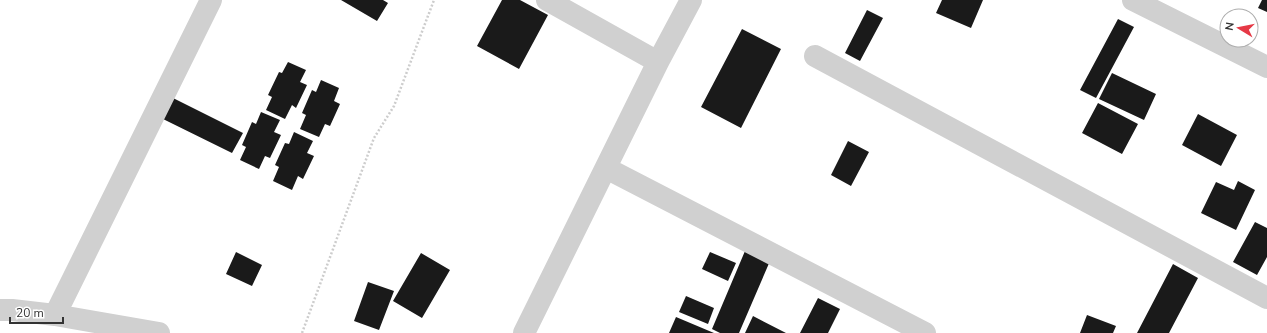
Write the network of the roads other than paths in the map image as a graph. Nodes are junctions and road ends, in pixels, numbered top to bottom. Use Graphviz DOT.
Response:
graph roads {
  1 [pos="211,0"];
  2 [pos="547,0"];
  3 [pos="691,0"];
  4 [pos="1133,0"];
  5 [pos="815,56"];
  6 [pos="658,62"];
  7 [pos="1267,67"];
  8 [pos="606,168"];
  9 [pos="1267,298"];
  10 [pos="0,310"];
  11 [pos="55,315"];
  12 [pos="159,333"];
  13 [pos="524,333"];
  14 [pos="925,333"];
  1 -- 11 [label="street"];
  2 -- 6 [label="street"];
  3 -- 6 [label="street"];
  4 -- 7 [label="street"];
  5 -- 9 [label="street"];
  6 -- 8 [label="street"];
  8 -- 13 [label="street"];
  8 -- 14 [label="street"];
  10 -- 11 [label="street"];
  11 -- 12 [label="street"];
}
